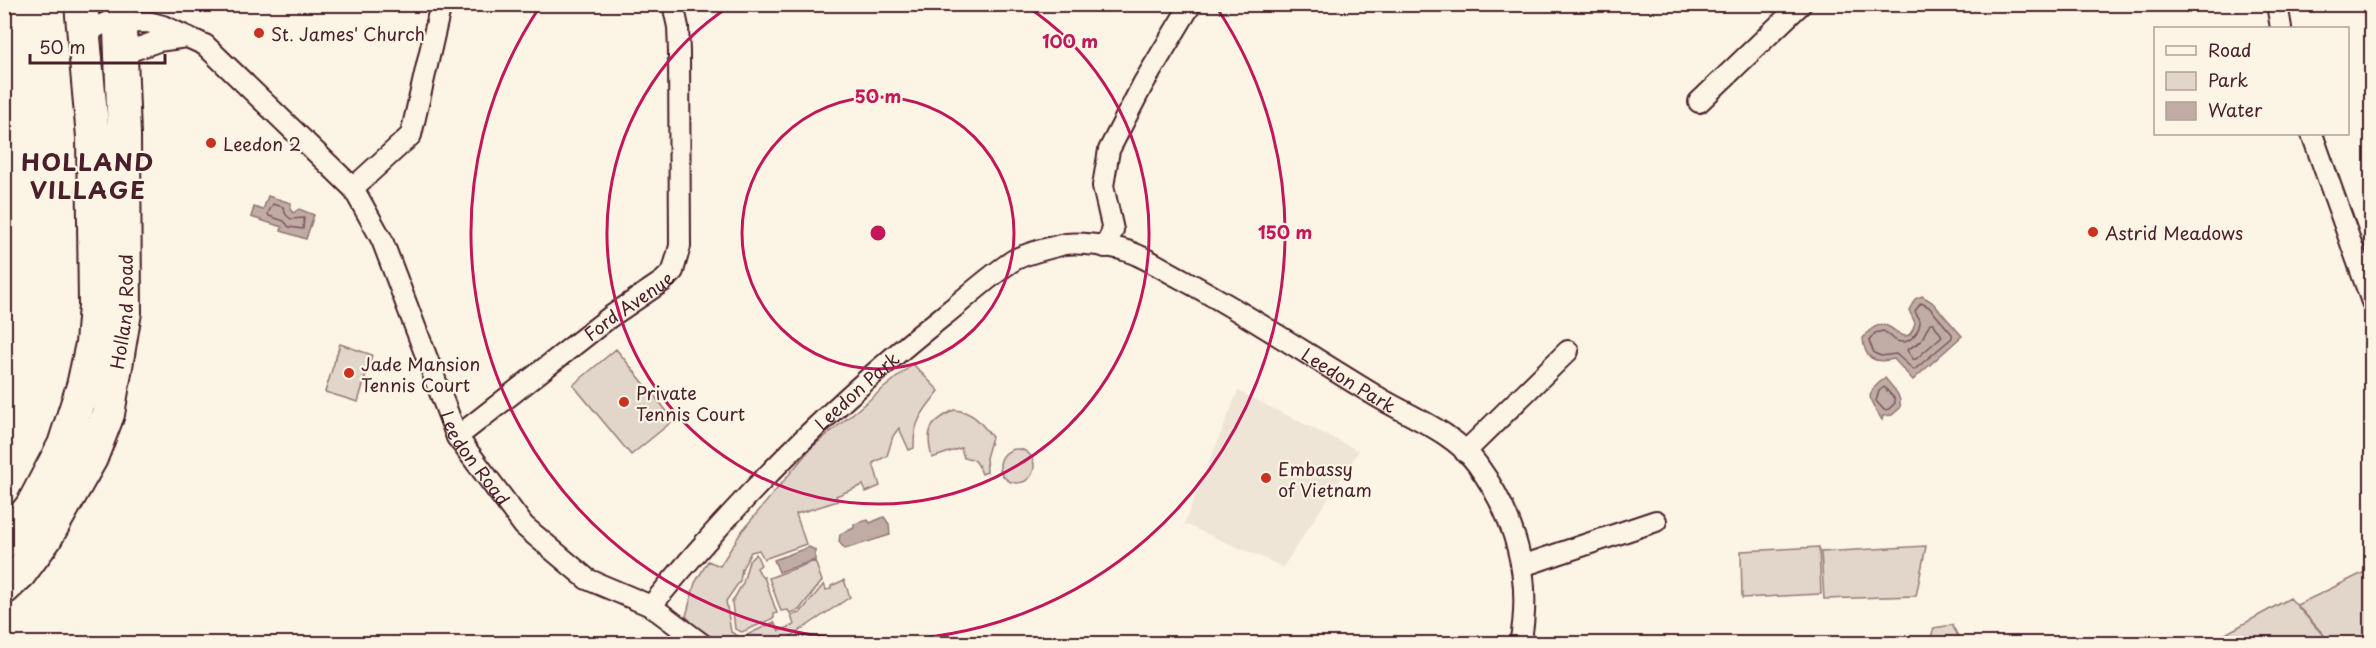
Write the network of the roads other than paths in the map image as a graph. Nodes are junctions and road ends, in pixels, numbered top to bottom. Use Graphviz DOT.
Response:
graph roads {
  1 [pos="81,4"];
  2 [pos="441,4"];
  3 [pos="673,4"];
  4 [pos="1191,4"];
  5 [pos="1801,4"];
  6 [pos="2277,4"];
  7 [pos="120,14"];
  8 [pos="2281,27"];
  9 [pos="186,37"];
  10 [pos="85,39"];
  11 [pos="122,54"];
  12 [pos="1699,102"];
  13 [pos="2312,135"];
  14 [pos="353,188"];
  15 [pos="1105,247"];
  16 [pos="2369,291"];
  17 [pos="1568,351"];
  18 [pos="457,437"];
  19 [pos="1465,452"];
  20 [pos="1656,521"];
  21 [pos="4,542"];
  22 [pos="1522,566"];
  23 [pos="4,588"];
  24 [pos="651,606"];
  25 [pos="702,644"];
  26 [pos="1521,644"];
  1 -- 10 [label="main road, Holland Road"];
  2 -- 14 [label="street"];
  3 -- 18 [label="street, Ford Avenue"];
  4 -- 15 [label="street"];
  5 -- 12 [label="street"];
  6 -- 8 [label="street"];
  7 -- 9 [label="street, Leedon Road"];
  7 -- 10 [label="street, Leedon Road"];
  7 -- 11 [label="main road, Holland Road"];
  9 -- 11 [label="street"];
  9 -- 14 [label="street, Leedon Road"];
  10 -- 21 [label="main road, Holland Road"];
  11 -- 23 [label="main road, Holland Road"];
  13 -- 16 [label="street"];
  14 -- 18 [label="street, Leedon Road"];
  15 -- 19 [label="street, Leedon Park"];
  15 -- 24 [label="street, Leedon Park"];
  17 -- 19 [label="street"];
  18 -- 24 [label="street, Leedon Road"];
  19 -- 22 [label="street, Leedon Park"];
  20 -- 22 [label="street"];
  22 -- 26 [label="street, Leedon Park"];
  24 -- 25 [label="street, Leedon Road"];
}
